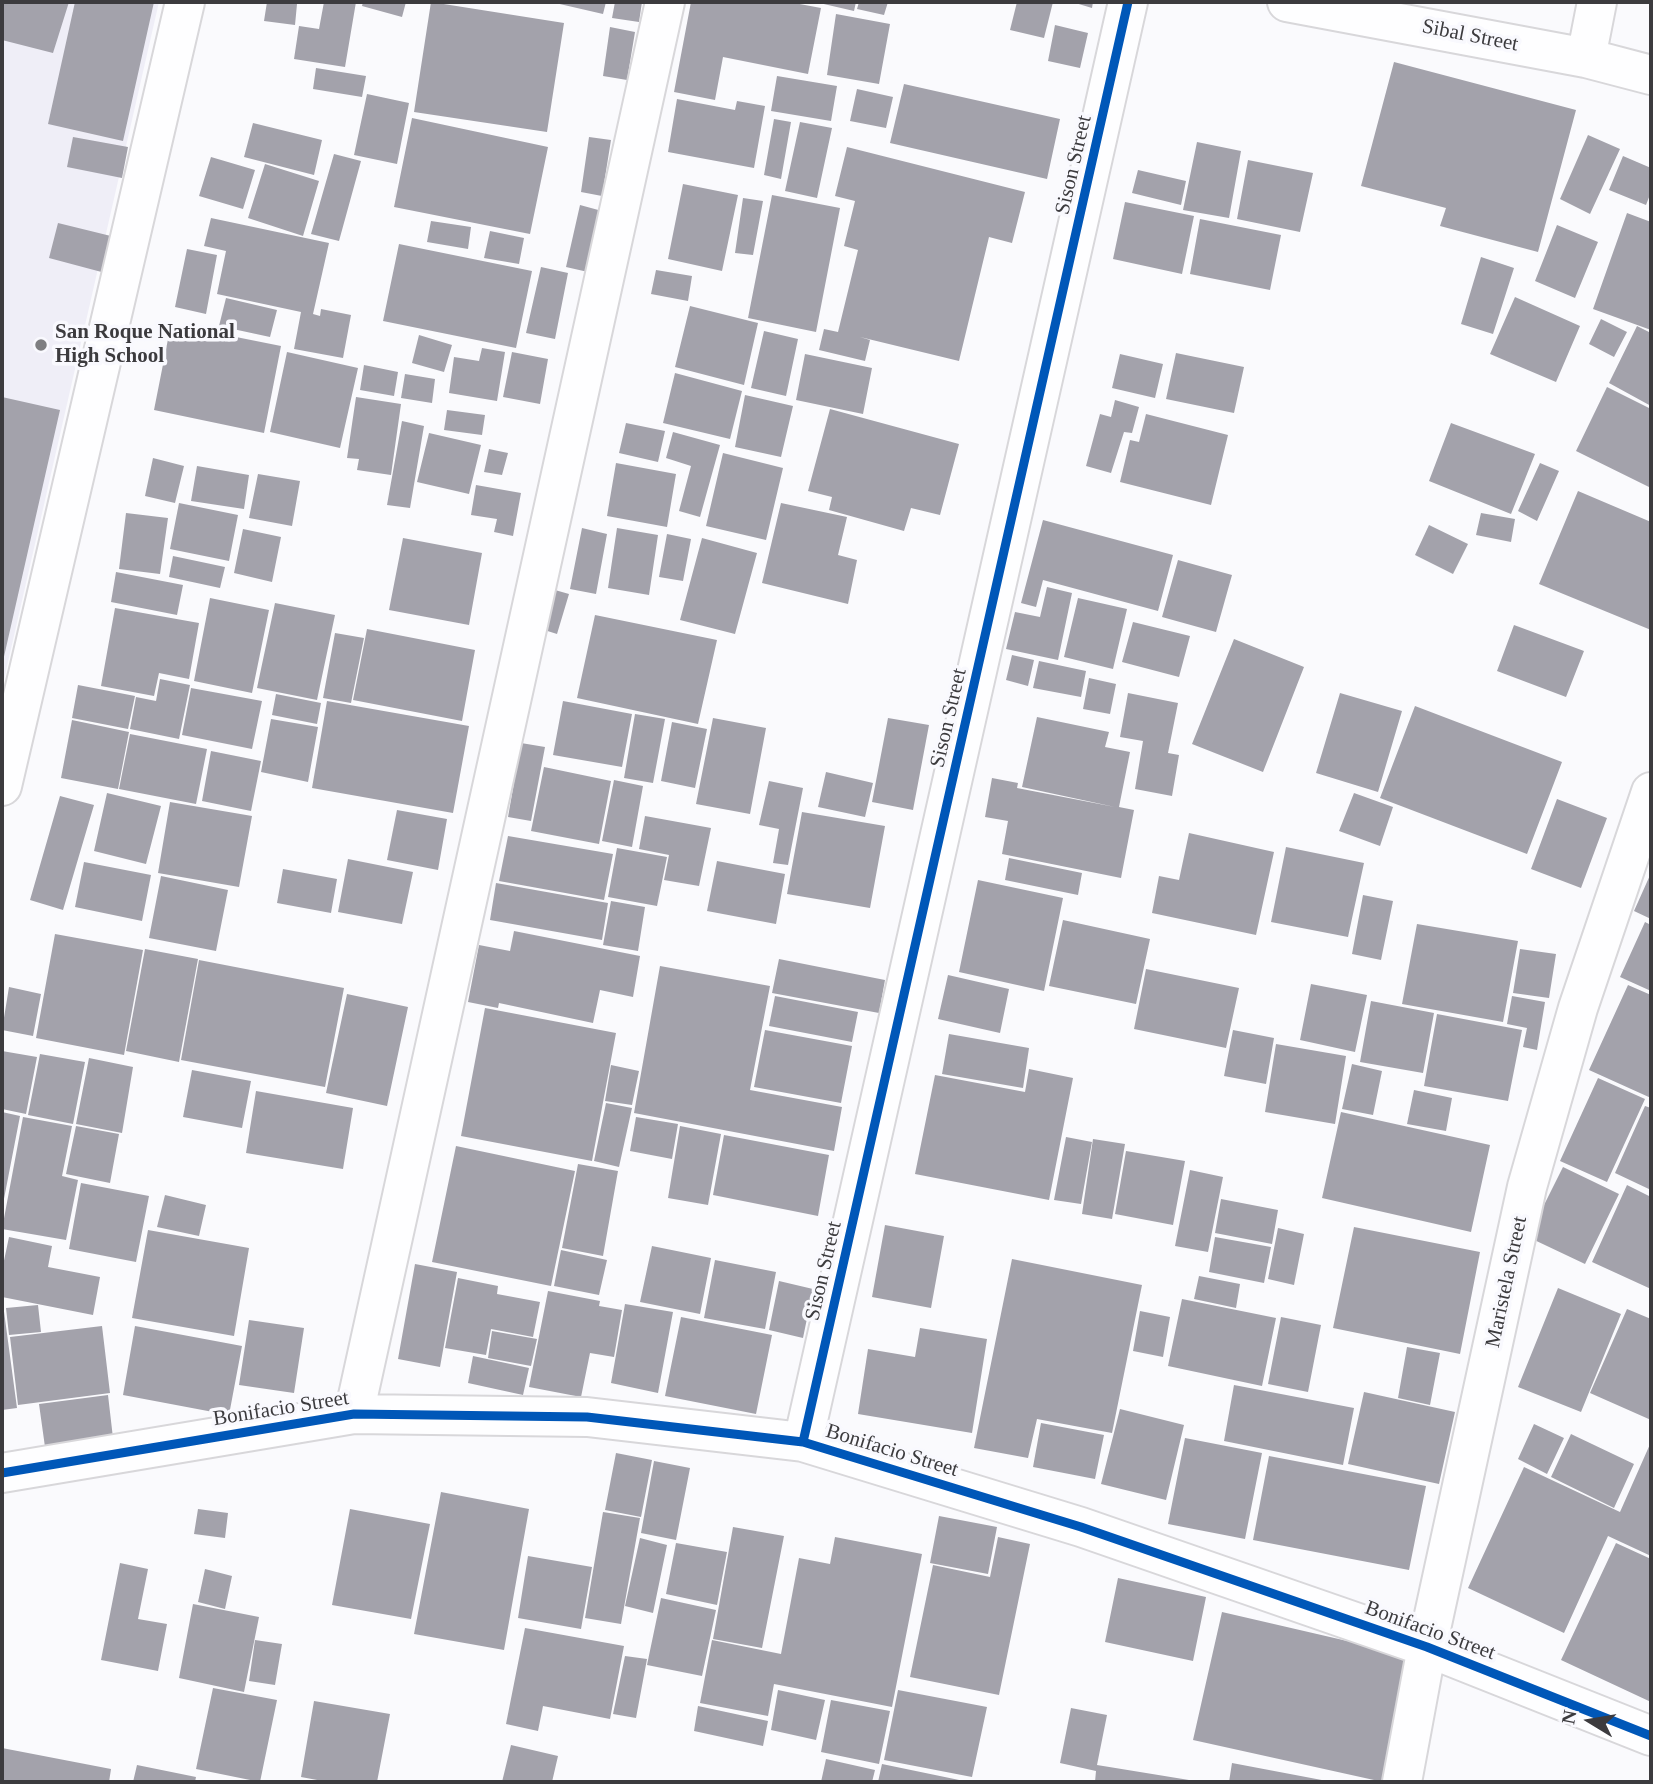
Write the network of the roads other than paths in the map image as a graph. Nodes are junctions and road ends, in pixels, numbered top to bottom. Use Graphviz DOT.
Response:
graph roads {
  1 [pos="185,2"];
  2 [pos="665,2"];
  3 [pos="1128,2"];
  4 [pos="1287,2"];
  5 [pos="1597,2"];
  6 [pos="1586,58"];
  7 [pos="1651,75"];
  8 [pos="2,786"];
  9 [pos="1651,792"];
  10 [pos="355,1414"];
  11 [pos="803,1442"];
  12 [pos="2,1473"];
  13 [pos="1427,1647"];
  14 [pos="1651,1736"];
  15 [pos="1402,1782"];
  1 -- 8 [label="street"];
  2 -- 10 [label="street"];
  3 -- 11 [label="street, Sison Street"];
  4 -- 6 [label="street, Sibal Street"];
  5 -- 6 [label="street"];
  6 -- 7 [label="street, Sibal Street"];
  9 -- 13 [label="street, Maristela Street"];
  10 -- 11 [label="street, Bonifacio Street"];
  10 -- 12 [label="street, Bonifacio Street"];
  11 -- 13 [label="street, Bonifacio Street"];
  13 -- 14 [label="street, Bonifacio Street"];
  13 -- 15 [label="street, Maristela Street"];
}
